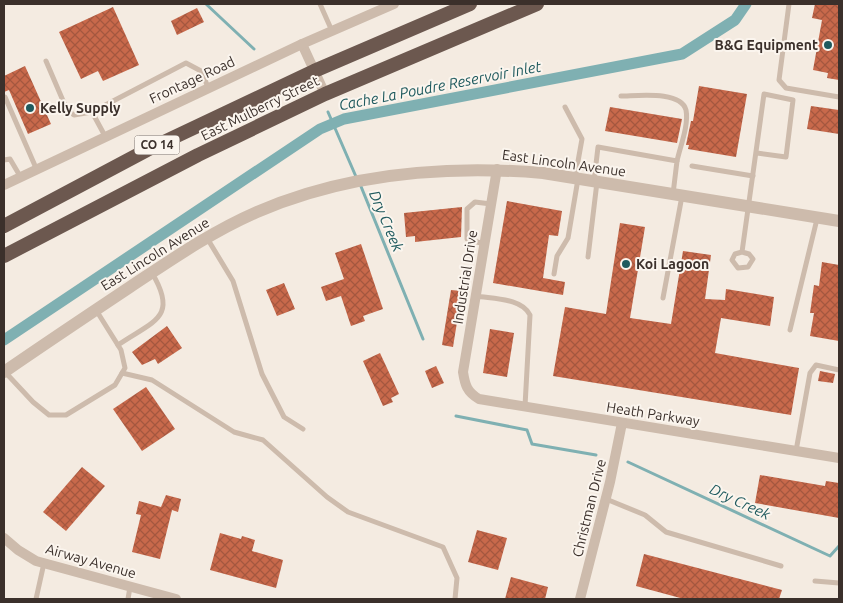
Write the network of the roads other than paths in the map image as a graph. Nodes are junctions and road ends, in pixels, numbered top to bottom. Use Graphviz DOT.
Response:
graph roads {
  1 [pos="320,4"];
  2 [pos="394,4"];
  3 [pos="470,4"];
  4 [pos="537,4"];
  5 [pos="789,4"];
  6 [pos="332,31"];
  7 [pos="302,44"];
  8 [pos="46,61"];
  9 [pos="314,71"];
  10 [pos="208,87"];
  11 [pos="325,94"];
  12 [pos="621,96"];
  13 [pos="5,97"];
  14 [pos="839,97"];
  15 [pos="565,107"];
  16 [pos="92,112"];
  17 [pos="105,136"];
  18 [pos="757,153"];
  19 [pos="4,160"];
  20 [pos="677,161"];
  21 [pos="692,166"];
  22 [pos="36,168"];
  23 [pos="496,169"];
  24 [pos="20,176"];
  25 [pos="753,176"];
  26 [pos="576,179"];
  27 [pos="596,182"];
  28 [pos="4,185"];
  29 [pos="677,195"];
  30 [pos="491,204"];
  31 [pos="749,206"];
  32 [pos="817,218"];
  33 [pos="839,221"];
  34 [pos="4,226"];
  35 [pos="207,237"];
  36 [pos="484,244"];
  37 [pos="742,252"];
  38 [pos="4,256"];
  39 [pos="588,257"];
  40 [pos="152,272"];
  41 [pos="554,274"];
  42 [pos="475,296"];
  43 [pos="663,298"];
  44 [pos="96,310"];
  45 [pos="790,330"];
  46 [pos="118,345"];
  47 [pos="839,370"];
  48 [pos="4,372"];
  49 [pos="122,373"];
  50 [pos="467,388"];
  51 [pos="525,406"];
  52 [pos="622,423"];
  53 [pos="303,430"];
  54 [pos="796,451"];
  55 [pos="839,458"];
  56 [pos="606,498"];
  57 [pos="5,541"];
  58 [pos="44,563"];
  59 [pos="781,566"];
  60 [pos="815,582"];
  61 [pos="839,583"];
  62 [pos="130,587"];
  63 [pos="36,599"];
  64 [pos="128,599"];
  65 [pos="171,599"];
  66 [pos="455,599"];
  67 [pos="580,599"];
  1 -- 6 [label="lane"];
  2 -- 6 [label="street, Frontage Road"];
  3 -- 9 [label="highway, East Mulberry Street / CO 14"];
  4 -- 11 [label="highway, East Mulberry Street / CO 14"];
  5 -- 14 [label="lane"];
  6 -- 7 [label="street, Frontage Road"];
  7 -- 9 [label="street"];
  7 -- 10 [label="street, Frontage Road"];
  8 -- 16 [label="lane"];
  9 -- 11 [label="street"];
  9 -- 34 [label="highway, East Mulberry Street / CO 14"];
  10 -- 16 [label="lane"];
  10 -- 17 [label="street, Frontage Road"];
  11 -- 38 [label="highway, East Mulberry Street / CO 14"];
  12 -- 20 [label="lane"];
  13 -- 22 [label="lane"];
  15 -- 26 [label="lane"];
  16 -- 17 [label="lane"];
  17 -- 22 [label="street, Frontage Road"];
  18 -- 18 [label="lane"];
  18 -- 25 [label="lane"];
  19 -- 24 [label="lane"];
  20 -- 27 [label="lane"];
  20 -- 29 [label="lane"];
  21 -- 25 [label="lane"];
  22 -- 24 [label="street, Frontage Road"];
  23 -- 26 [label="street, East Lincoln Avenue"];
  23 -- 30 [label="street, Industrial Drive"];
  23 -- 35 [label="street, East Lincoln Avenue"];
  24 -- 28 [label="street, Frontage Road"];
  25 -- 31 [label="lane"];
  26 -- 27 [label="street, East Lincoln Avenue"];
  26 -- 41 [label="lane"];
  27 -- 29 [label="street, East Lincoln Avenue"];
  27 -- 39 [label="lane"];
  29 -- 31 [label="street, East Lincoln Avenue"];
  29 -- 43 [label="lane"];
  30 -- 36 [label="street, Industrial Drive"];
  30 -- 36 [label="lane"];
  31 -- 32 [label="street, East Lincoln Avenue"];
  31 -- 37 [label="lane"];
  32 -- 33 [label="street, East Lincoln Avenue"];
  32 -- 45 [label="lane"];
  35 -- 40 [label="street, East Lincoln Avenue"];
  35 -- 53 [label="lane"];
  36 -- 42 [label="street, Industrial Drive"];
  40 -- 44 [label="street, East Lincoln Avenue"];
  40 -- 46 [label="lane"];
  42 -- 50 [label="street, Industrial Drive"];
  42 -- 51 [label="lane"];
  44 -- 46 [label="lane"];
  44 -- 48 [label="street, East Lincoln Avenue"];
  46 -- 49 [label="lane"];
  47 -- 54 [label="lane"];
  48 -- 49 [label="lane"];
  49 -- 66 [label="lane"];
  50 -- 51 [label="street, Heath Parkway"];
  51 -- 52 [label="street, Heath Parkway"];
  52 -- 54 [label="street, Heath Parkway"];
  52 -- 56 [label="street, Christman Drive"];
  54 -- 55 [label="street, Heath Parkway"];
  56 -- 59 [label="lane"];
  56 -- 67 [label="street, Christman Drive"];
  57 -- 58 [label="street, Airway Avenue"];
  58 -- 62 [label="street, Airway Avenue"];
  58 -- 63 [label="lane"];
  60 -- 61 [label="lane"];
  62 -- 64 [label="lane"];
  62 -- 65 [label="street, Airway Avenue"];
}
